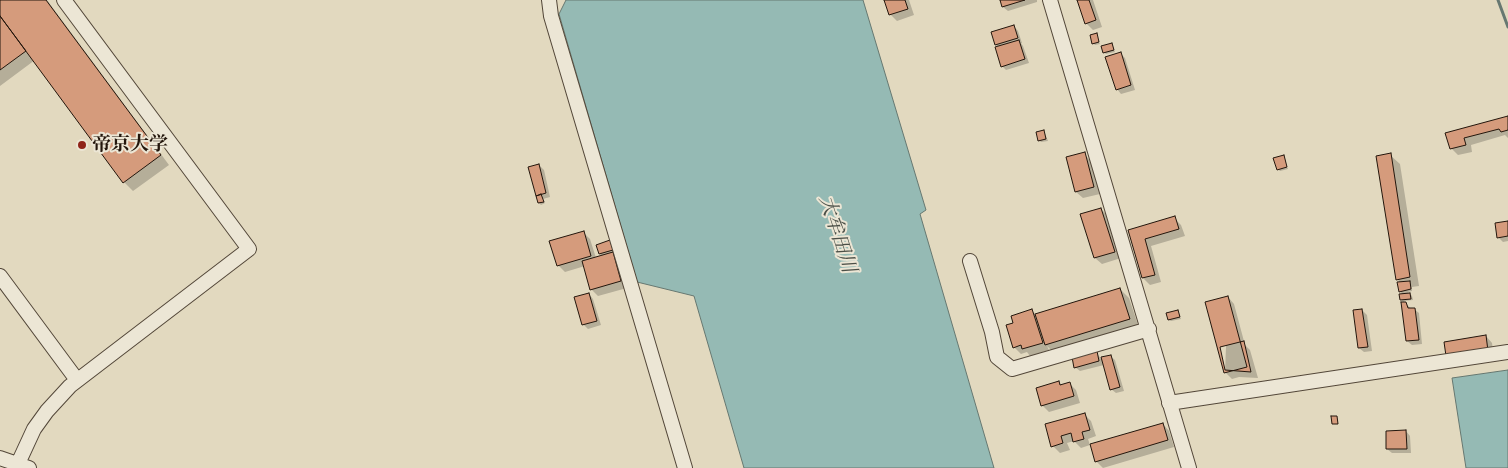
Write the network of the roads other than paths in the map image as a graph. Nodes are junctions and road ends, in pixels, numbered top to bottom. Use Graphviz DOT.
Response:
graph roads {
  1 [pos="64,0"];
  2 [pos="549,0"];
  3 [pos="560,0"];
  4 [pos="1050,0"];
  5 [pos="552,16"];
  6 [pos="970,260"];
  7 [pos="0,276"];
  8 [pos="1149,329"];
  9 [pos="1508,352"];
  10 [pos="77,380"];
  11 [pos="1169,403"];
  12 [pos="0,458"];
  13 [pos="21,466"];
  14 [pos="685,468"];
  15 [pos="1189,468"];
  1 -- 10 [label="street"];
  2 -- 5 [label="street"];
  3 -- 5 [label="street"];
  4 -- 8 [label="street"];
  5 -- 14 [label="street"];
  6 -- 8 [label="street"];
  7 -- 10 [label="street"];
  8 -- 11 [label="street"];
  9 -- 11 [label="street"];
  10 -- 13 [label="street"];
  11 -- 15 [label="street"];
  12 -- 13 [label="street"];
}
